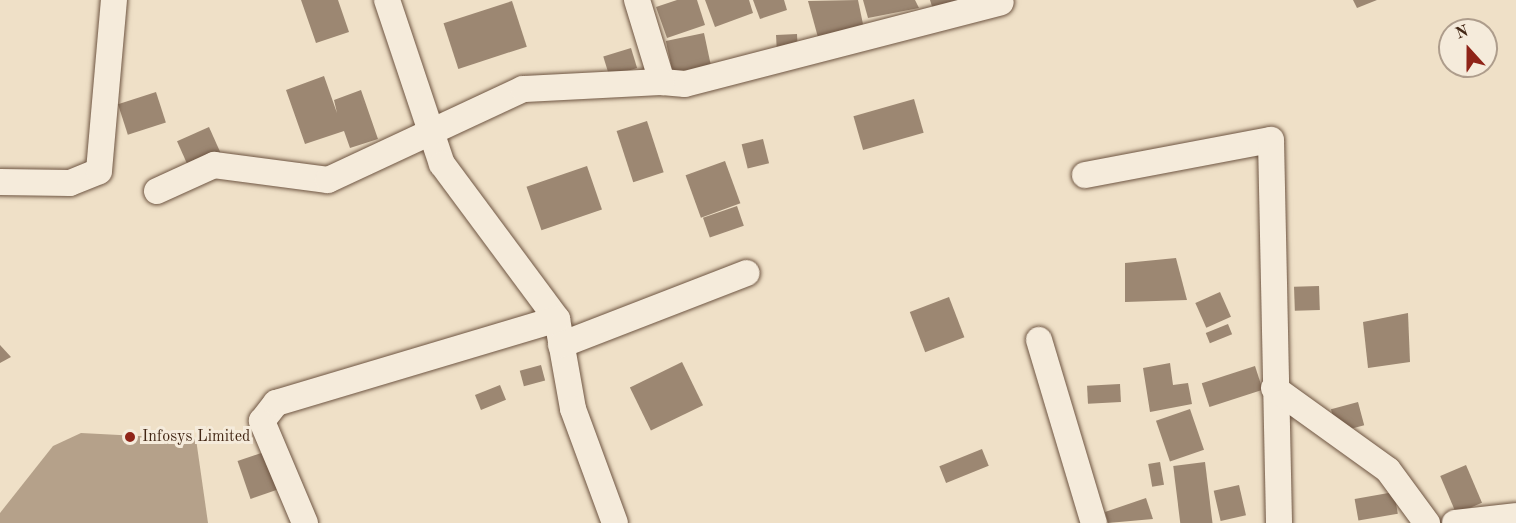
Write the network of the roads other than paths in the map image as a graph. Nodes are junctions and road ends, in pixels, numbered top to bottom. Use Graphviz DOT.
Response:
graph roads {
  1 [pos="114,0"];
  2 [pos="387,0"];
  3 [pos="637,0"];
  4 [pos="1000,2"];
  5 [pos="662,82"];
  6 [pos="432,132"];
  7 [pos="1085,175"];
  8 [pos="0,182"];
  9 [pos="158,191"];
  10 [pos="747,273"];
  11 [pos="557,319"];
  12 [pos="1039,340"];
  13 [pos="561,345"];
  14 [pos="1274,388"];
  15 [pos="1513,518"];
  16 [pos="304,523"];
  17 [pos="615,523"];
  18 [pos="1094,523"];
  19 [pos="1279,523"];
  20 [pos="1427,523"];
  21 [pos="1455,523"];
  1 -- 8 [label="street"];
  2 -- 6 [label="street"];
  3 -- 5 [label="street"];
  4 -- 5 [label="street"];
  5 -- 6 [label="street"];
  6 -- 9 [label="street"];
  6 -- 11 [label="street"];
  7 -- 14 [label="street"];
  10 -- 13 [label="street"];
  11 -- 13 [label="street"];
  11 -- 16 [label="street"];
  12 -- 18 [label="street"];
  13 -- 17 [label="street"];
  14 -- 19 [label="street"];
  14 -- 20 [label="street"];
  15 -- 21 [label="street"];
}
